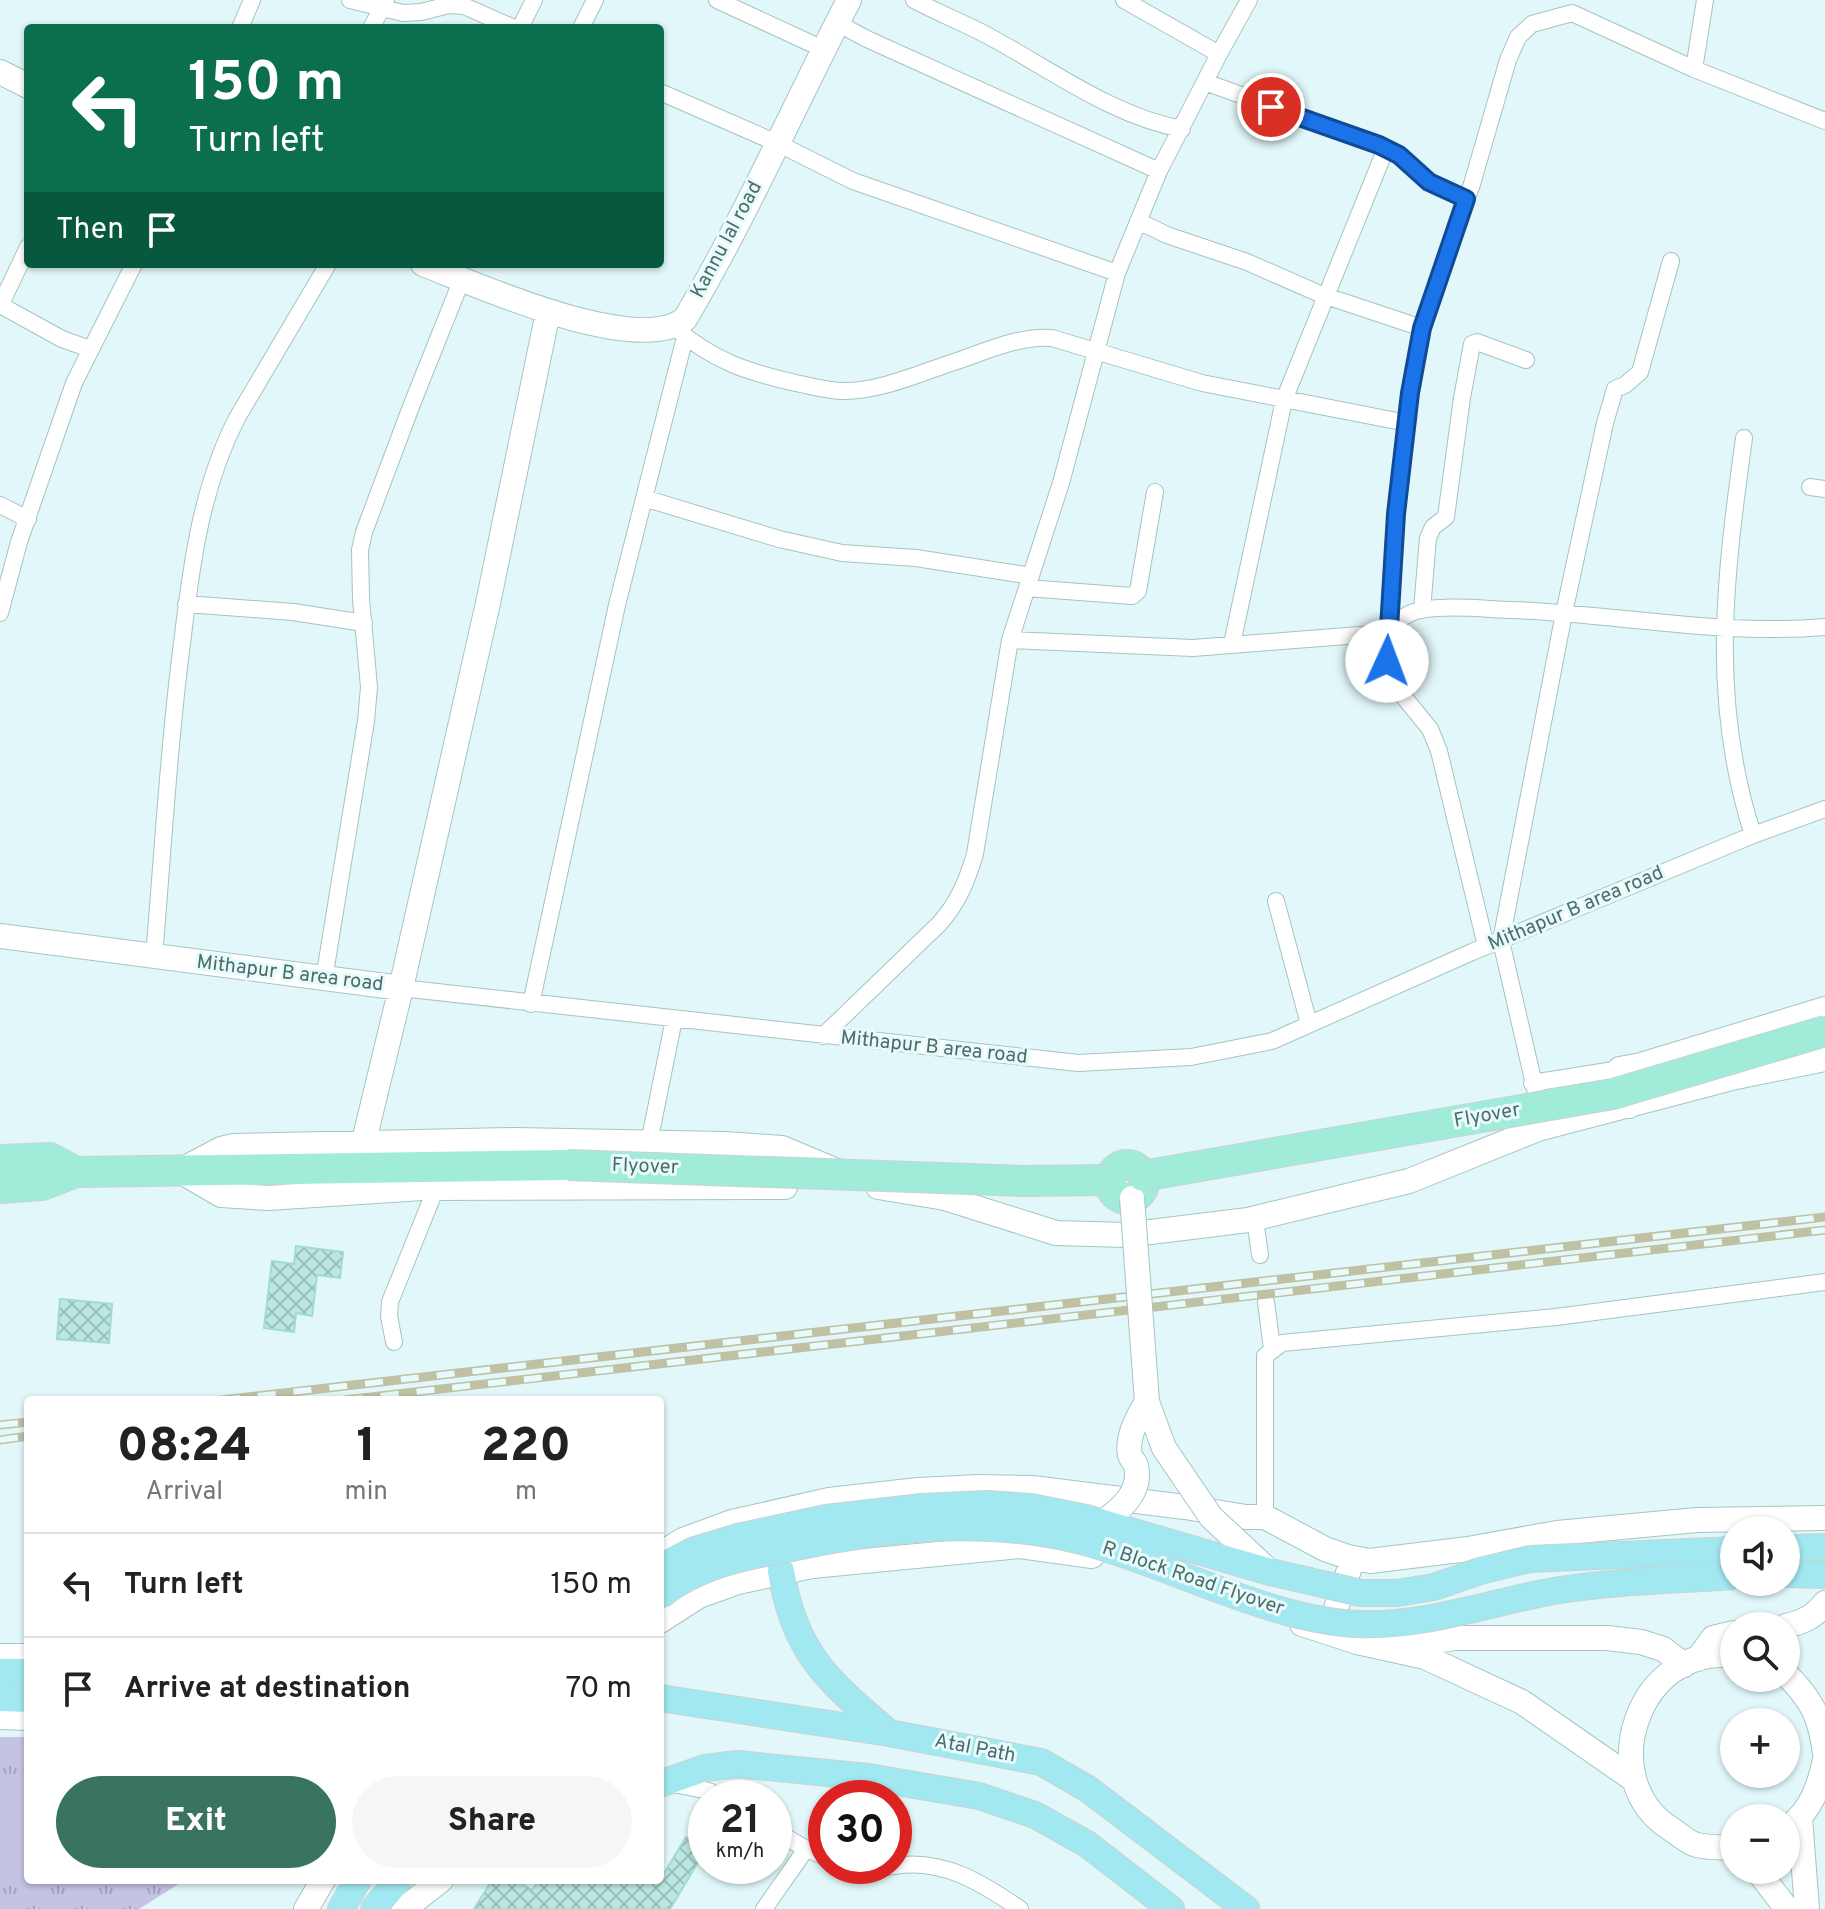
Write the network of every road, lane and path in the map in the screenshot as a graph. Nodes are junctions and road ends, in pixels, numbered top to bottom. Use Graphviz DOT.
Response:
graph roads {
  1 [pos="252,0"];
  2 [pos="350,0"];
  3 [pos="534,0"];
  4 [pos="595,0"];
  5 [pos="717,0"];
  6 [pos="849,0"];
  7 [pos="914,0"];
  8 [pos="1124,0"];
  9 [pos="1249,0"];
  10 [pos="1705,0"];
  11 [pos="384,4"];
  12 [pos="837,23"];
  13 [pos="246,24"];
  14 [pos="373,24"];
  15 [pos="507,24"];
  16 [pos="519,24"];
  17 [pos="583,24"];
  18 [pos="823,49"];
  19 [pos="1219,54"];
  20 [pos="1694,69"];
  21 [pos="0,72"];
  22 [pos="1205,82"];
  23 [pos="24,84"];
  24 [pos="664,94"];
  25 [pos="1825,121"];
  26 [pos="1182,129"];
  27 [pos="777,143"];
  28 [pos="1386,148"];
  29 [pos="1159,171"];
  30 [pos="1466,199"];
  31 [pos="1138,221"];
  32 [pos="24,255"];
  33 [pos="1671,261"];
  34 [pos="132,268"];
  35 [pos="326,268"];
  36 [pos="433,268"];
  37 [pos="1117,273"];
  38 [pos="462,279"];
  39 [pos="1328,297"];
  40 [pos="0,305"];
  41 [pos="548,312"];
  42 [pos="1422,328"];
  43 [pos="680,332"];
  44 [pos="90,349"];
  45 [pos="1095,353"];
  46 [pos="1526,360"];
  47 [pos="1284,400"];
  48 [pos="1407,423"];
  49 [pos="1744,438"];
  50 [pos="1155,492"];
  51 [pos="644,498"];
  52 [pos="0,505"];
  53 [pos="28,519"];
  54 [pos="1029,582"];
  55 [pos="186,604"];
  56 [pos="1422,610"];
  57 [pos="0,613"];
  58 [pos="1564,613"];
  59 [pos="364,623"];
  60 [pos="1825,627"];
  61 [pos="1388,629"];
  62 [pos="1723,629"];
  63 [pos="1010,640"];
  64 [pos="1232,644"];
  65 [pos="1825,809"];
  66 [pos="1753,835"];
  67 [pos="1276,901"];
  68 [pos="0,936"];
  69 [pos="1494,944"];
  70 [pos="154,957"];
  71 [pos="324,979"];
  72 [pos="401,988"];
  73 [pos="531,1004"];
  74 [pos="1825,1009"];
  75 [pos="674,1019"];
  76 [pos="1309,1024"];
  77 [pos="1825,1031"];
  78 [pos="823,1036"];
  79 [pos="1825,1059"];
  80 [pos="1620,1069"];
  81 [pos="1532,1083"];
  82 [pos="1629,1106"];
  83 [pos="1545,1127"];
  84 [pos="649,1143"];
  85 [pos="363,1145"];
  86 [pos="0,1160"];
  87 [pos="180,1171"];
  88 [pos="76,1172"];
  89 [pos="1129,1184"];
  90 [pos="876,1186"];
  91 [pos="0,1188"];
  92 [pos="436,1188"];
  93 [pos="1255,1219"];
  94 [pos="1260,1255"];
  95 [pos="1825,1282"];
  96 [pos="1266,1302"];
  97 [pos="394,1342"];
  98 [pos="1272,1349"];
  99 [pos="1147,1402"];
  100 [pos="870,1495"];
  101 [pos="1265,1517"];
  102 [pos="1825,1518"];
  103 [pos="1103,1522"];
  104 [pos="1825,1547"];
  105 [pos="1800,1548"];
  106 [pos="1720,1551"];
  107 [pos="664,1552"];
  108 [pos="1353,1558"];
  109 [pos="877,1559"];
  110 [pos="664,1566"];
  111 [pos="781,1571"];
  112 [pos="1270,1572"];
  113 [pos="1800,1574"];
  114 [pos="1825,1575"];
  115 [pos="1720,1577"];
  116 [pos="664,1594"];
  117 [pos="1825,1603"];
  118 [pos="664,1618"];
  119 [pos="1800,1622"];
  120 [pos="1328,1632"];
  121 [pos="1720,1636"];
  122 [pos="1387,1648"];
  123 [pos="0,1656"];
  124 [pos="24,1656"];
  125 [pos="1720,1658"];
  126 [pos="1691,1662"];
  127 [pos="0,1672"];
  128 [pos="24,1672"];
  129 [pos="1800,1688"];
  130 [pos="0,1698"];
  131 [pos="24,1699"];
  132 [pos="664,1699"];
  133 [pos="0,1717"];
  134 [pos="24,1718"];
  135 [pos="1823,1720"];
  136 [pos="889,1733"];
  137 [pos="1825,1753"];
  138 [pos="1825,1760"];
  139 [pos="1633,1779"];
  140 [pos="664,1783"];
  141 [pos="664,1784"];
  142 [pos="688,1788"];
  143 [pos="1800,1814"];
  144 [pos="792,1841"];
  145 [pos="1720,1847"];
  146 [pos="806,1849"];
  147 [pos="912,1865"];
  148 [pos="1800,1866"];
  149 [pos="321,1884"];
  150 [pos="356,1884"];
  151 [pos="395,1884"];
  152 [pos="436,1884"];
  153 [pos="1768,1884"];
  154 [pos="306,1909"];
  155 [pos="341,1909"];
  156 [pos="374,1909"];
  157 [pos="404,1909"];
  158 [pos="764,1909"];
  159 [pos="1020,1909"];
  160 [pos="1171,1909"];
  161 [pos="1246,1909"];
  162 [pos="1787,1909"];
  163 [pos="1807,1909"];
  1 -- 13 [label="street"];
  2 -- 11 [label="street"];
  3 -- 16 [label="street"];
  4 -- 17 [label="street"];
  5 -- 18 [label="street"];
  6 -- 12 [label="street, Kannu lal road"];
  7 -- 26 [label="street"];
  8 -- 19 [label="street"];
  9 -- 19 [label="street"];
  10 -- 20 [label="street"];
  11 -- 14 [label="street"];
  11 -- 15 [label="street"];
  12 -- 18 [label="street, Kannu lal road"];
  12 -- 29 [label="street"];
  18 -- 27 [label="street, Kannu lal road"];
  19 -- 22 [label="street"];
  20 -- 25 [label="street"];
  20 -- 30 [label="street"];
  21 -- 23 [label="street"];
  22 -- 26 [label="street"];
  22 -- 28 [label="street"];
  24 -- 27 [label="street"];
  26 -- 29 [label="street"];
  27 -- 37 [label="street"];
  27 -- 43 [label="street, Kannu lal road"];
  28 -- 30 [label="street"];
  28 -- 39 [label="street"];
  29 -- 31 [label="street"];
  30 -- 42 [label="street"];
  31 -- 37 [label="street"];
  31 -- 39 [label="street"];
  32 -- 40 [label="street"];
  33 -- 58 [label="street"];
  34 -- 44 [label="street"];
  35 -- 55 [label="street"];
  36 -- 38 [label="street"];
  37 -- 45 [label="street"];
  38 -- 41 [label="street"];
  38 -- 59 [label="street"];
  39 -- 42 [label="street"];
  39 -- 47 [label="street"];
  40 -- 44 [label="street"];
  41 -- 43 [label="street"];
  41 -- 72 [label="street"];
  42 -- 48 [label="street"];
  43 -- 45 [label="street"];
  43 -- 51 [label="street"];
  44 -- 53 [label="street"];
  45 -- 47 [label="street"];
  45 -- 54 [label="street"];
  46 -- 56 [label="street"];
  47 -- 48 [label="street"];
  47 -- 64 [label="street"];
  48 -- 61 [label="street"];
  49 -- 62 [label="street"];
  50 -- 54 [label="street"];
  51 -- 54 [label="street"];
  51 -- 73 [label="street"];
  52 -- 53 [label="street"];
  53 -- 57 [label="street"];
  54 -- 63 [label="street"];
  55 -- 59 [label="street"];
  55 -- 70 [label="street"];
  56 -- 58 [label="street"];
  56 -- 61 [label="street"];
  58 -- 62 [label="street"];
  58 -- 69 [label="street"];
  59 -- 71 [label="street"];
  60 -- 62 [label="street"];
  61 -- 64 [label="street"];
  61 -- 69 [label="street"];
  62 -- 66 [label="street"];
  63 -- 64 [label="street"];
  63 -- 78 [label="street"];
  65 -- 66 [label="street, Mithapur B area road"];
  66 -- 69 [label="street, Mithapur B area road"];
  67 -- 76 [label="street"];
  68 -- 70 [label="street, Mithapur B area road"];
  69 -- 76 [label="street, Mithapur B area road"];
  69 -- 81 [label="street"];
  70 -- 71 [label="street, Mithapur B area road"];
  71 -- 72 [label="street, Mithapur B area road"];
  72 -- 73 [label="street, Mithapur B area road"];
  72 -- 85 [label="street"];
  73 -- 75 [label="street, Mithapur B area road"];
  74 -- 80 [label="street"];
  75 -- 78 [label="street, Mithapur B area road"];
  75 -- 84 [label="street"];
  76 -- 78 [label="street, Mithapur B area road"];
  77 -- 89 [label="highway, Flyover, bridge"];
  79 -- 82 [label="street"];
  80 -- 81 [label="street"];
  80 -- 82 [label="street"];
  81 -- 83 [label="street"];
  82 -- 83 [label="street"];
  83 -- 93 [label="street"];
  84 -- 85 [label="street"];
  84 -- 90 [label="street"];
  85 -- 87 [label="street"];
  86 -- 88 [label="highway"];
  87 -- 88 [label="highway, Flyover"];
  87 -- 89 [label="highway, Flyover, bridge"];
  87 -- 92 [label="street"];
  88 -- 91 [label="highway"];
  89 -- 99 [label="street, bridge"];
  90 -- 92 [label="street"];
  90 -- 93 [label="street"];
  92 -- 97 [label="street"];
  93 -- 94 [label="street"];
  95 -- 98 [label="street"];
  96 -- 98 [label="street"];
  98 -- 101 [label="street"];
  99 -- 103 [label="street, bridge"];
  99 -- 112 [label="street, bridge"];
  100 -- 101 [label="street"];
  100 -- 107 [label="street"];
  100 -- 109 [label="street"];
  101 -- 108 [label="street"];
  102 -- 108 [label="street"];
  103 -- 110 [label="main road, R Block Road Flyover, bridge"];
  103 -- 112 [label="main road, R Block Road Flyover, bridge"];
  104 -- 105 [label="main road"];
  106 -- 112 [label="main road, R Block Road Flyover, bridge"];
  108 -- 120 [label="street"];
  109 -- 111 [label="street"];
  109 -- 120 [label="street"];
  111 -- 118 [label="street"];
  111 -- 136 [label="main road"];
  113 -- 114 [label="main road"];
  115 -- 116 [label="main road, R Block Road Flyover, bridge"];
  117 -- 119 [label="street"];
  120 -- 122 [label="street"];
  121 -- 126 [label="street"];
  122 -- 126 [label="street"];
  122 -- 139 [label="street"];
  123 -- 124 [label="street"];
  125 -- 126 [label="street"];
  126 -- 139 [label="street"];
  127 -- 128 [label="main road"];
  129 -- 135 [label="street"];
  130 -- 131 [label="main road"];
  132 -- 136 [label="main road, Atal Path"];
  133 -- 134 [label="street"];
  135 -- 137 [label="street"];
  136 -- 161 [label="main road, Atal Path"];
  138 -- 143 [label="street"];
  139 -- 145 [label="street"];
  140 -- 160 [label="main road"];
  141 -- 142 [label="street"];
  144 -- 146 [label="street"];
  146 -- 158 [label="street"];
  147 -- 159 [label="street"];
  148 -- 163 [label="street"];
  149 -- 154 [label="street"];
  150 -- 155 [label="main road"];
  151 -- 156 [label="main road"];
  152 -- 157 [label="street"];
  153 -- 162 [label="street"];
}
